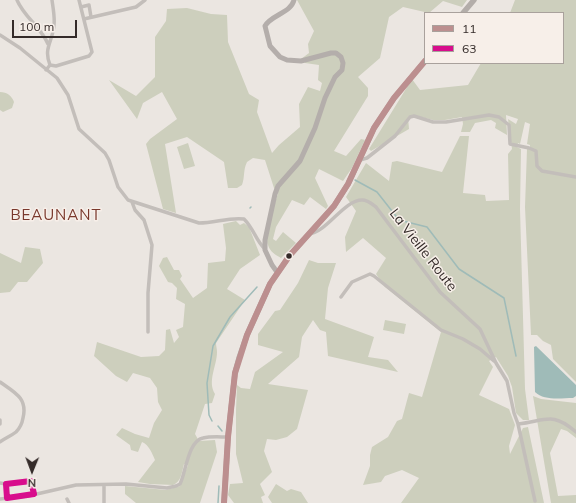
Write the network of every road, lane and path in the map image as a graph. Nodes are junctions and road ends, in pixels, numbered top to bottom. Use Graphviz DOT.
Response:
graph roads {
  1 [pos="17,0"];
  2 [pos="52,0"];
  3 [pos="79,0"];
  4 [pos="89,0"];
  5 [pos="145,0"];
  6 [pos="294,0"];
  7 [pos="474,0"];
  8 [pos="89,5"];
  9 [pos="81,7"];
  10 [pos="464,12"];
  11 [pos="91,17"];
  12 [pos="84,19"];
  13 [pos="0,35"];
  14 [pos="48,45"];
  15 [pos="424,62"];
  16 [pos="50,65"];
  17 [pos="46,70"];
  18 [pos="360,160"];
  19 [pos="576,177"];
  20 [pos="132,202"];
  21 [pos="308,234"];
  22 [pos="265,250"];
  23 [pos="277,272"];
  24 [pos="341,297"];
  25 [pos="148,332"];
  26 [pos="496,364"];
  27 [pos="0,382"];
  28 [pos="0,420"];
  29 [pos="0,424"];
  30 [pos="518,424"];
  31 [pos="576,432"];
  32 [pos="228,437"];
  33 [pos="0,442"];
  34 [pos="0,483"];
  35 [pos="6,484"];
  36 [pos="104,484"];
  37 [pos="34,494"];
  38 [pos="7,498"];
  39 [pos="0,499"];
  40 [pos="535,501"];
  41 [pos="104,503"];
  42 [pos="224,503"];
  1 -- 14 [label="street"];
  2 -- 14 [label="street"];
  3 -- 9 [label="street"];
  4 -- 8 [label="street"];
  5 -- 11 [label="street"];
  6 -- 22 [label="street"];
  7 -- 10 [label="main road"];
  8 -- 9 [label="street"];
  8 -- 11 [label="street"];
  9 -- 12 [label="street"];
  11 -- 12 [label="street"];
  12 -- 16 [label="street"];
  13 -- 17 [label="street"];
  14 -- 16 [label="street"];
  15 -- 18 [label="main road"];
  16 -- 17 [label="street"];
  17 -- 20 [label="street"];
  18 -- 19 [label="street"];
  18 -- 21 [label="main road"];
  20 -- 22 [label="street"];
  20 -- 25 [label="street"];
  21 -- 23 [label="main road"];
  21 -- 26 [label="street, La Vieille Route"];
  22 -- 23 [label="street"];
  23 -- 32 [label="main road"];
  24 -- 26 [label="street"];
  26 -- 30 [label="street, La Vieille Route"];
  27 -- 33 [label="street"];
  28 -- 29 [label="street"];
  30 -- 31 [label="street"];
  30 -- 40 [label="street, La Vieille Route"];
  32 -- 36 [label="street"];
  32 -- 42 [label="main road"];
  34 -- 35 [label="street"];
  35 -- 37 [label="street"];
  35 -- 38 [label="street"];
  36 -- 37 [label="street"];
  36 -- 41 [label="street"];
  37 -- 38 [label="street"];
  38 -- 39 [label="street"];
}
